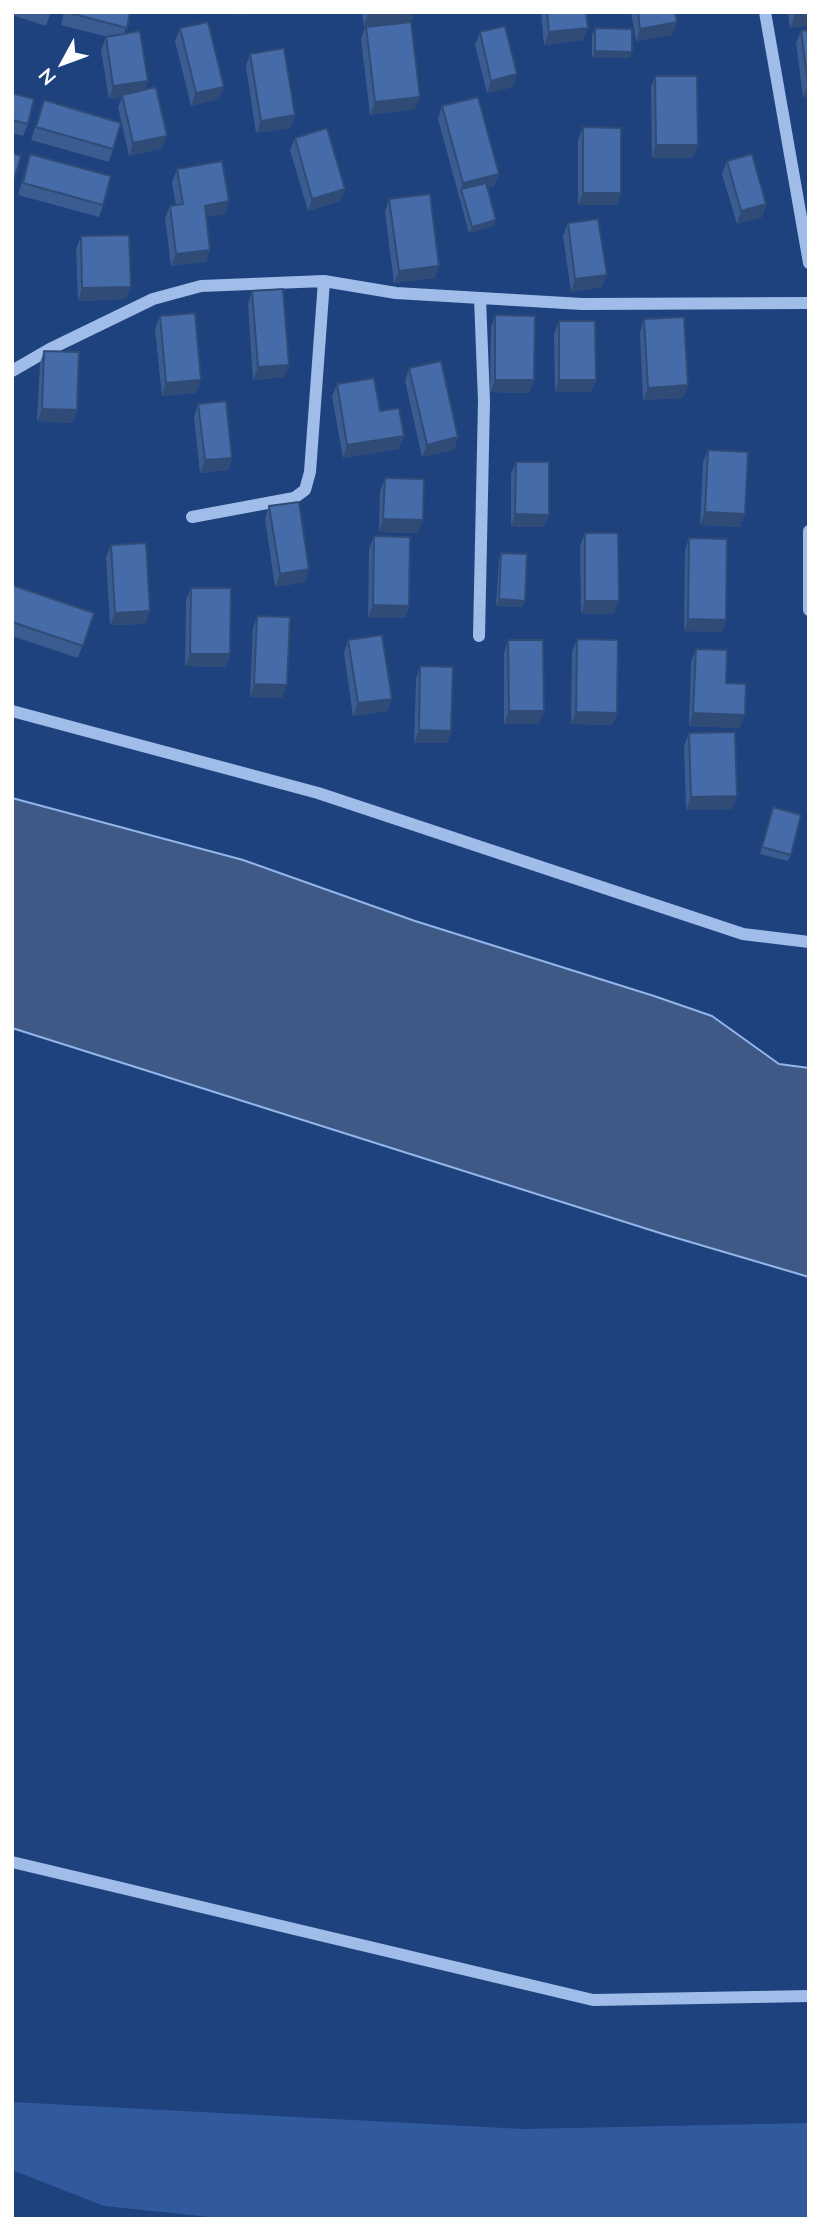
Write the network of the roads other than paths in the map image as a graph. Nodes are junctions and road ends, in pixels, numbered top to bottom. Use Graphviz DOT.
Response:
graph roads {
  1 [pos="765,12"];
  2 [pos="809,263"];
  3 [pos="324,281"];
  4 [pos="480,298"];
  5 [pos="809,303"];
  6 [pos="12,371"];
  7 [pos="192,517"];
  8 [pos="809,531"];
  9 [pos="809,610"];
  10 [pos="479,636"];
  11 [pos="12,711"];
  12 [pos="809,942"];
  13 [pos="12,1862"];
  14 [pos="809,1997"];
  1 -- 2 [label="street"];
  3 -- 4 [label="street"];
  3 -- 6 [label="street"];
  3 -- 7 [label="street"];
  4 -- 5 [label="street"];
  4 -- 10 [label="street"];
  8 -- 9 [label="street"];
  11 -- 12 [label="street"];
  13 -- 14 [label="street"];
}
